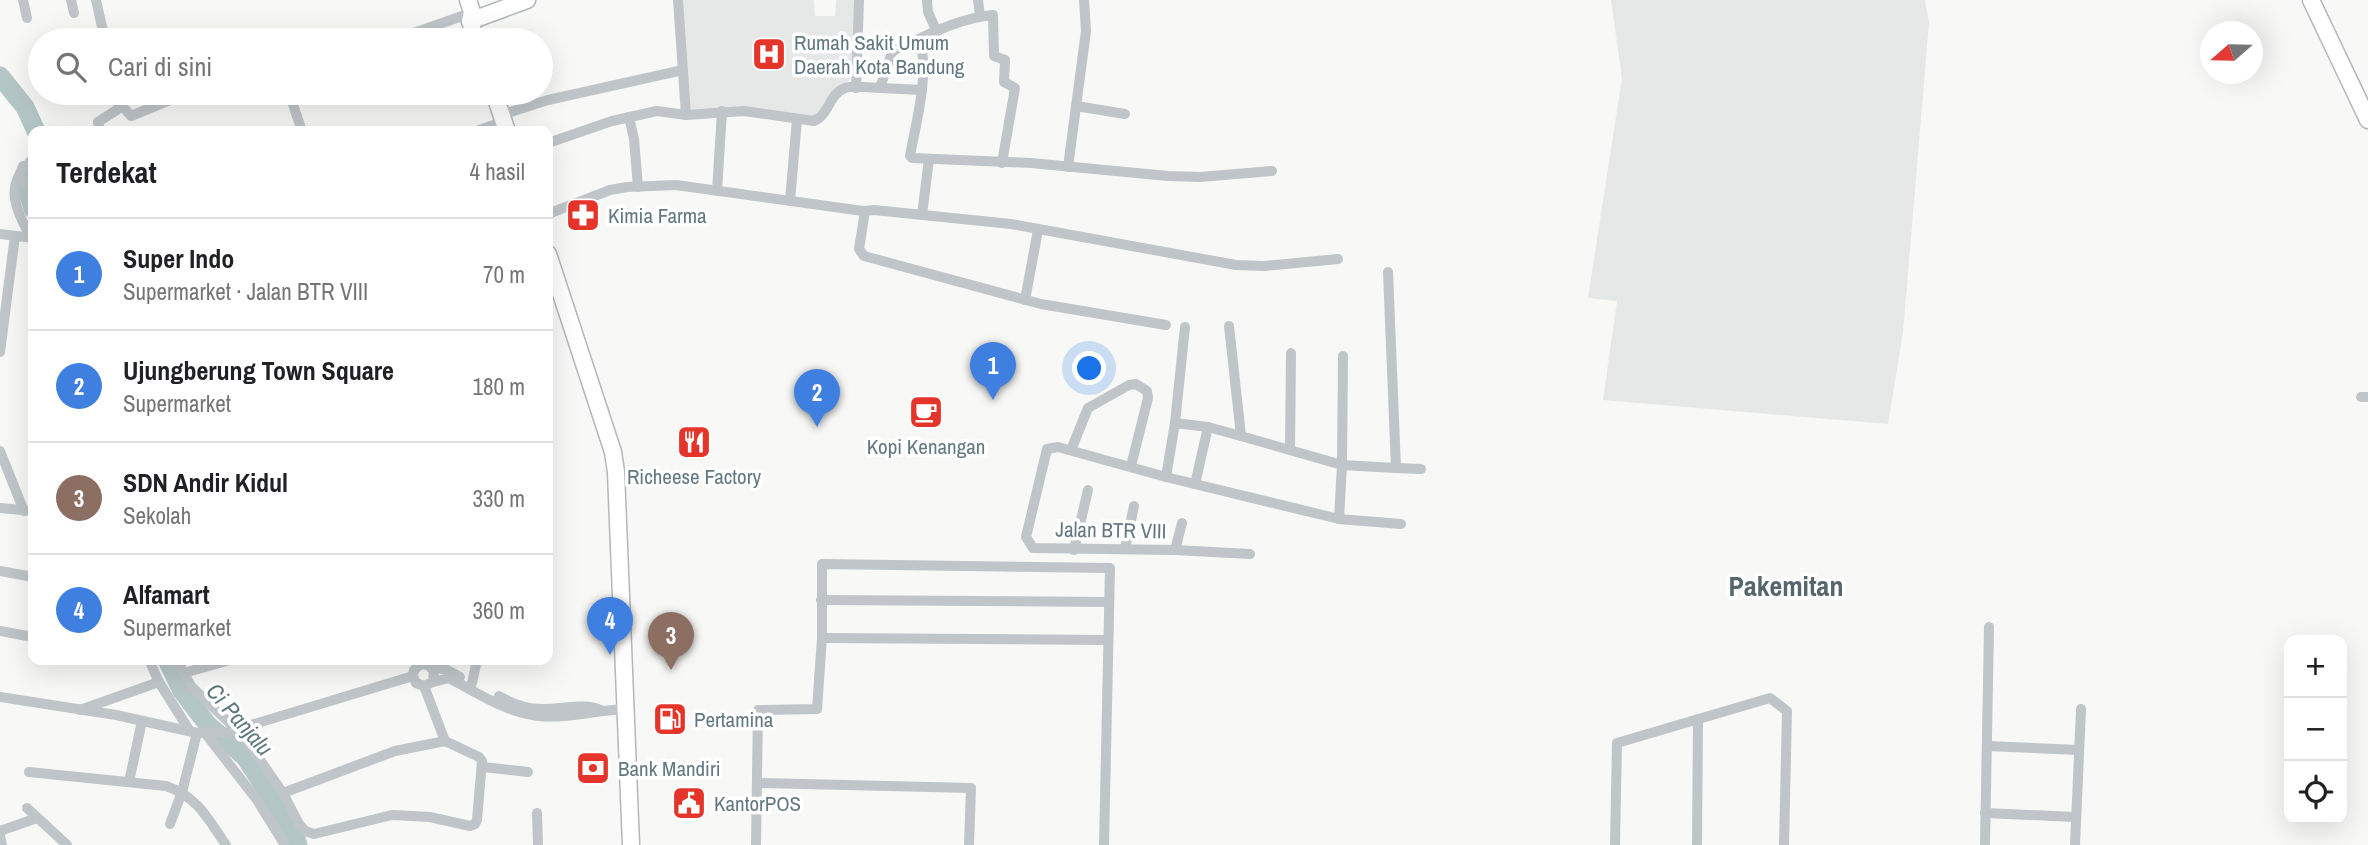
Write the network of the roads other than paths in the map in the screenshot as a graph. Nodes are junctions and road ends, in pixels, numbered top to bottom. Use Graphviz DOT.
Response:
graph roads {
  1 [pos="23,0"];
  2 [pos="71,0"];
  3 [pos="96,0"];
  4 [pos="457,0"];
  5 [pos="468,0"];
  6 [pos="527,0"];
  7 [pos="678,0"];
  8 [pos="859,0"];
  9 [pos="927,0"];
  10 [pos="978,0"];
  11 [pos="1084,0"];
  12 [pos="2311,0"];
  13 [pos="74,13"];
  14 [pos="980,16"];
  15 [pos="27,18"];
  16 [pos="466,19"];
  17 [pos="102,28"];
  18 [pos="435,28"];
  19 [pos="470,28"];
  20 [pos="937,32"];
  21 [pos="920,39"];
  22 [pos="683,70"];
  23 [pos="856,88"];
  24 [pos="880,88"];
  25 [pos="922,90"];
  26 [pos="553,99"];
  27 [pos="158,105"];
  28 [pos="293,105"];
  29 [pos="498,105"];
  30 [pos="538,105"];
  31 [pos="119,106"];
  32 [pos="1076,106"];
  33 [pos="722,111"];
  34 [pos="1125,114"];
  35 [pos="686,115"];
  36 [pos="629,117"];
  37 [pos="796,119"];
  38 [pos="2368,120"];
  39 [pos="504,123"];
  40 [pos="99,126"];
  41 [pos="300,126"];
  42 [pos="553,141"];
  43 [pos="929,159"];
  44 [pos="1002,163"];
  45 [pos="23,166"];
  46 [pos="1068,167"];
  47 [pos="1272,171"];
  48 [pos="26,183"];
  49 [pos="638,187"];
  50 [pos="717,191"];
  51 [pos="790,201"];
  52 [pos="865,211"];
  53 [pos="553,212"];
  54 [pos="922,215"];
  55 [pos="1038,230"];
  56 [pos="28,232"];
  57 [pos="0,233"];
  58 [pos="15,236"];
  59 [pos="28,238"];
  60 [pos="1338,259"];
  61 [pos="1388,272"];
  62 [pos="553,289"];
  63 [pos="1025,300"];
  64 [pos="1166,325"];
  65 [pos="1229,326"];
  66 [pos="1185,327"];
  67 [pos="0,352"];
  68 [pos="1291,353"];
  69 [pos="1343,356"];
  70 [pos="1175,423"];
  71 [pos="1208,428"];
  72 [pos="1241,436"];
  73 [pos="1071,450"];
  74 [pos="1290,450"];
  75 [pos="0,451"];
  76 [pos="1342,465"];
  77 [pos="1131,466"];
  78 [pos="1396,468"];
  79 [pos="1421,469"];
  80 [pos="1166,477"];
  81 [pos="1195,484"];
  82 [pos="1088,490"];
  83 [pos="1134,506"];
  84 [pos="0,508"];
  85 [pos="28,511"];
  86 [pos="1339,519"];
  87 [pos="1182,523"];
  88 [pos="1401,524"];
  89 [pos="1125,549"];
  90 [pos="1074,550"];
  91 [pos="1175,550"];
  92 [pos="1250,554"];
  93 [pos="0,571"];
  94 [pos="28,575"];
  95 [pos="821,600"];
  96 [pos="1109,602"];
  97 [pos="1989,627"];
  98 [pos="0,631"];
  99 [pos="28,636"];
  100 [pos="822,638"];
  101 [pos="1108,640"];
  102 [pos="151,665"];
  103 [pos="180,665"];
  104 [pos="212,665"];
  105 [pos="418,665"];
  106 [pos="427,665"];
  107 [pos="476,665"];
  108 [pos="431,667"];
  109 [pos="184,673"];
  110 [pos="413,676"];
  111 [pos="159,682"];
  112 [pos="428,684"];
  113 [pos="470,685"];
  114 [pos="0,697"];
  115 [pos="625,709"];
  116 [pos="2081,709"];
  117 [pos="80,710"];
  118 [pos="1698,719"];
  119 [pos="142,721"];
  120 [pos="233,731"];
  121 [pos="201,732"];
  122 [pos="445,741"];
  123 [pos="1987,746"];
  124 [pos="2079,750"];
  125 [pos="483,767"];
  126 [pos="29,772"];
  127 [pos="528,772"];
  128 [pos="129,782"];
  129 [pos="757,783"];
  130 [pos="182,792"];
  131 [pos="283,793"];
  132 [pos="27,808"];
  133 [pos="537,813"];
  134 [pos="1985,813"];
  135 [pos="2075,817"];
  136 [pos="37,818"];
  137 [pos="170,824"];
  138 [pos="0,833"];
  139 [pos="2,845"];
  140 [pos="67,845"];
  141 [pos="226,845"];
  142 [pos="285,845"];
  143 [pos="538,845"];
  144 [pos="631,845"];
  145 [pos="756,845"];
  146 [pos="969,845"];
  147 [pos="1104,845"];
  148 [pos="1615,845"];
  149 [pos="1697,845"];
  150 [pos="1784,845"];
  151 [pos="1984,845"];
  152 [pos="2075,845"];
  1 -- 15 [label="street"];
  2 -- 13 [label="street"];
  3 -- 17 [label="street"];
  4 -- 16 [label="main road"];
  5 -- 16 [label="main road"];
  6 -- 16 [label="main road"];
  7 -- 22 [label="street"];
  8 -- 23 [label="street"];
  9 -- 20 [label="street"];
  10 -- 14 [label="street"];
  11 -- 32 [label="street"];
  12 -- 38 [label="main road"];
  14 -- 20 [label="street"];
  14 -- 44 [label="street"];
  16 -- 18 [label="street"];
  16 -- 19 [label="main road"];
  20 -- 21 [label="street"];
  21 -- 24 [label="street"];
  21 -- 25 [label="street"];
  22 -- 26 [label="street"];
  22 -- 35 [label="street"];
  23 -- 24 [label="street"];
  23 -- 37 [label="street"];
  24 -- 25 [label="street"];
  25 -- 43 [label="street"];
  27 -- 31 [label="street"];
  28 -- 41 [label="street"];
  29 -- 39 [label="main road"];
  30 -- 39 [label="street"];
  31 -- 40 [label="street"];
  32 -- 34 [label="street"];
  32 -- 46 [label="street"];
  33 -- 35 [label="street"];
  33 -- 37 [label="street"];
  33 -- 50 [label="street"];
  35 -- 36 [label="street"];
  36 -- 42 [label="street"];
  36 -- 49 [label="street"];
  37 -- 51 [label="street"];
  43 -- 44 [label="street"];
  43 -- 54 [label="street"];
  44 -- 46 [label="street"];
  45 -- 48 [label="street"];
  46 -- 47 [label="street"];
  48 -- 56 [label="street"];
  49 -- 50 [label="street"];
  49 -- 53 [label="street"];
  50 -- 51 [label="street"];
  51 -- 52 [label="street"];
  52 -- 54 [label="street"];
  52 -- 63 [label="street"];
  54 -- 55 [label="street"];
  55 -- 60 [label="street"];
  55 -- 63 [label="street"];
  57 -- 58 [label="street"];
  58 -- 59 [label="street"];
  58 -- 67 [label="street"];
  61 -- 78 [label="street"];
  62 -- 115 [label="main road"];
  63 -- 64 [label="street"];
  65 -- 72 [label="street"];
  66 -- 70 [label="street"];
  68 -- 74 [label="street"];
  69 -- 76 [label="street"];
  70 -- 71 [label="street"];
  70 -- 80 [label="street"];
  71 -- 72 [label="street"];
  71 -- 81 [label="street"];
  72 -- 74 [label="street"];
  73 -- 77 [label="street"];
  73 -- 77 [label="street"];
  73 -- 90 [label="street, Jalan BTR VIII"];
  74 -- 76 [label="street"];
  75 -- 85 [label="street"];
  76 -- 78 [label="street"];
  76 -- 86 [label="street"];
  77 -- 80 [label="street"];
  78 -- 79 [label="street"];
  80 -- 81 [label="street"];
  81 -- 86 [label="street"];
  82 -- 90 [label="street"];
  83 -- 89 [label="street"];
  84 -- 85 [label="street"];
  86 -- 88 [label="street"];
  87 -- 91 [label="street"];
  89 -- 90 [label="street, Jalan BTR VIII"];
  89 -- 91 [label="street, Jalan BTR VIII"];
  91 -- 92 [label="street, Jalan BTR VIII"];
  93 -- 94 [label="street"];
  95 -- 96 [label="street"];
  95 -- 96 [label="street"];
  95 -- 100 [label="street"];
  96 -- 101 [label="street"];
  97 -- 123 [label="street"];
  98 -- 99 [label="street"];
  100 -- 101 [label="street"];
  100 -- 129 [label="street"];
  101 -- 147 [label="street"];
  102 -- 111 [label="street"];
  103 -- 109 [label="street"];
  104 -- 109 [label="street"];
  105 -- 110 [label="street"];
  106 -- 108 [label="street"];
  107 -- 113 [label="street"];
  108 -- 112 [label="street"];
  108 -- 113 [label="street"];
  109 -- 120 [label="street"];
  110 -- 112 [label="street"];
  110 -- 120 [label="street"];
  111 -- 117 [label="street"];
  111 -- 121 [label="street"];
  112 -- 113 [label="street"];
  112 -- 122 [label="street"];
  113 -- 115 [label="street"];
  114 -- 117 [label="street"];
  115 -- 144 [label="main road"];
  116 -- 124 [label="street"];
  117 -- 119 [label="street"];
  118 -- 148 [label="street"];
  118 -- 149 [label="street"];
  118 -- 150 [label="street"];
  119 -- 121 [label="street"];
  119 -- 128 [label="street"];
  120 -- 121 [label="street"];
  120 -- 131 [label="street"];
  121 -- 130 [label="street"];
  121 -- 142 [label="street"];
  122 -- 125 [label="street"];
  122 -- 131 [label="street"];
  123 -- 124 [label="street"];
  123 -- 134 [label="street"];
  124 -- 135 [label="street"];
  125 -- 127 [label="street"];
  125 -- 131 [label="street"];
  126 -- 128 [label="street"];
  128 -- 130 [label="street"];
  129 -- 145 [label="street"];
  129 -- 146 [label="street"];
  130 -- 137 [label="street"];
  130 -- 141 [label="street"];
  132 -- 136 [label="street"];
  133 -- 143 [label="street"];
  134 -- 135 [label="street"];
  134 -- 151 [label="street"];
  135 -- 152 [label="street"];
  136 -- 138 [label="street"];
  136 -- 140 [label="street"];
  138 -- 139 [label="street"];
}
